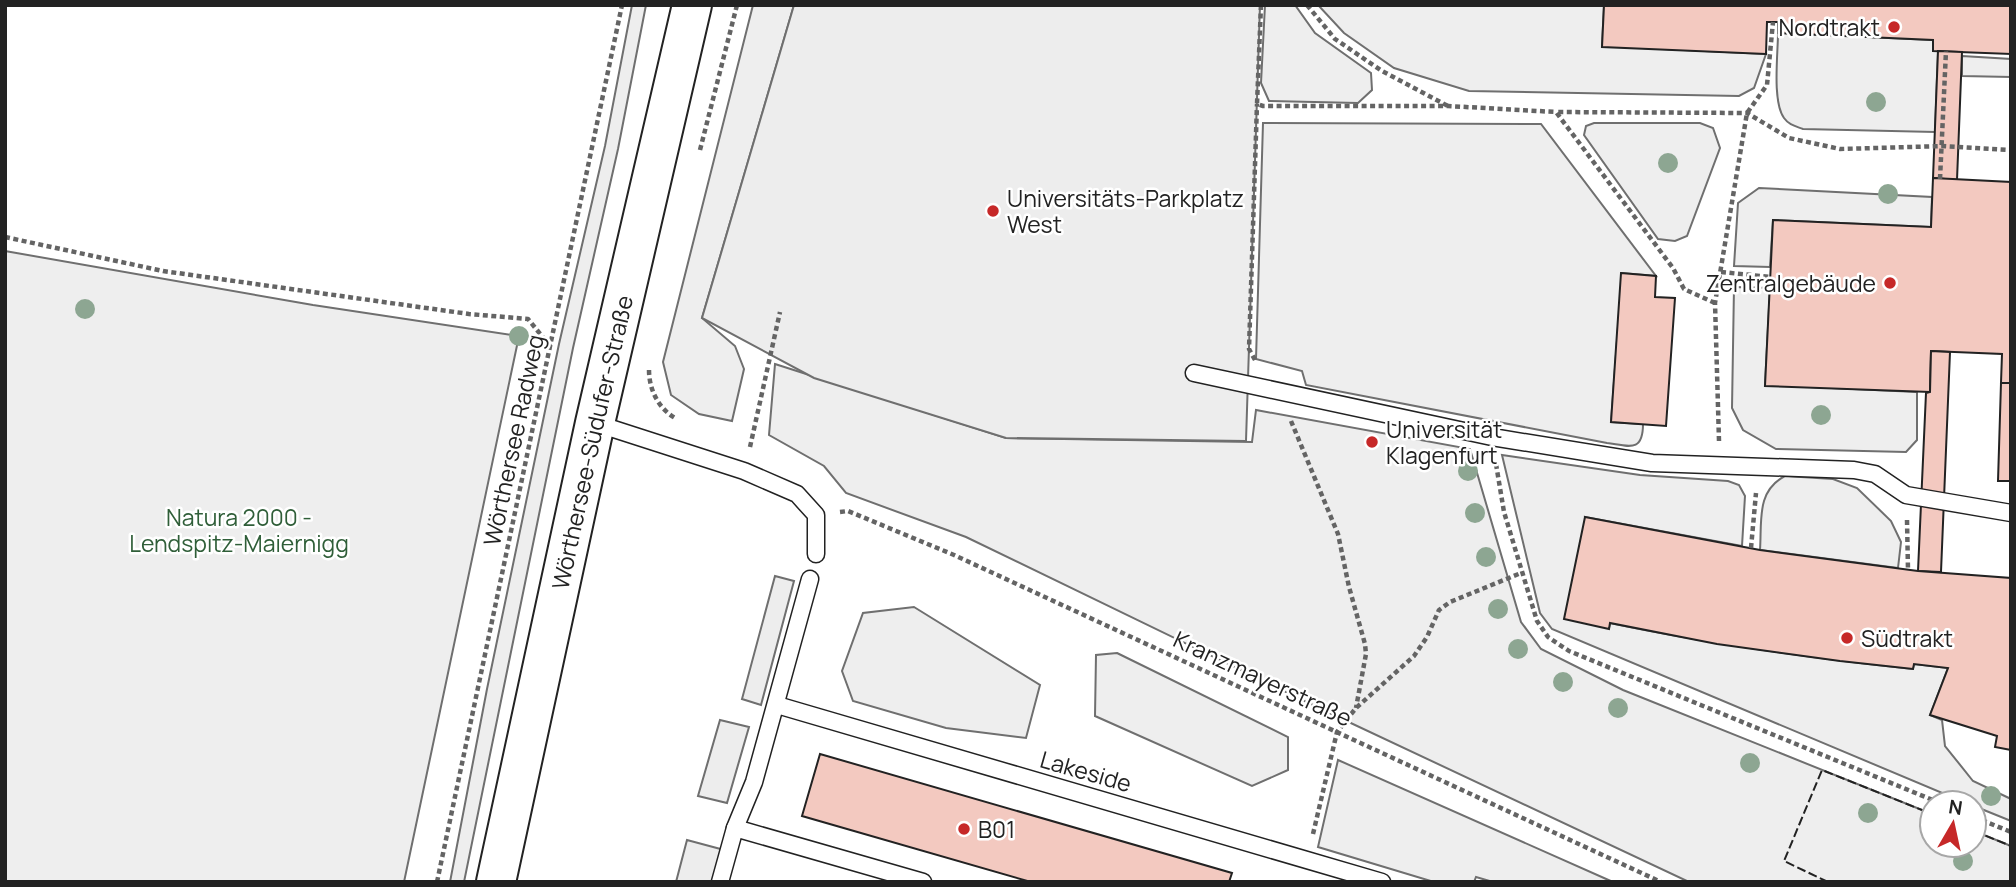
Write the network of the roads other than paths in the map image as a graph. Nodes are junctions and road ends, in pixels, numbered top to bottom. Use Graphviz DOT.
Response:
graph roads {
  1 [pos="692,5"];
  2 [pos="1194,373"];
  3 [pos="595,423"];
  4 [pos="2011,513"];
  5 [pos="816,554"];
  6 [pos="810,579"];
  7 [pos="777,705"];
  8 [pos="735,828"];
  9 [pos="496,882"];
  10 [pos="720,882"];
  11 [pos="923,882"];
  12 [pos="1382,882"];
  1 -- 3 [label="main road, Wörthersee-Südufer-Straße"];
  2 -- 4 [label="lane"];
  3 -- 5 [label="lane"];
  3 -- 9 [label="main road, Wörthersee-Südufer-Straße"];
  6 -- 7 [label="lane"];
  7 -- 8 [label="lane"];
  7 -- 12 [label="lane, Lakeside"];
  8 -- 10 [label="lane"];
  8 -- 11 [label="lane"];
}
